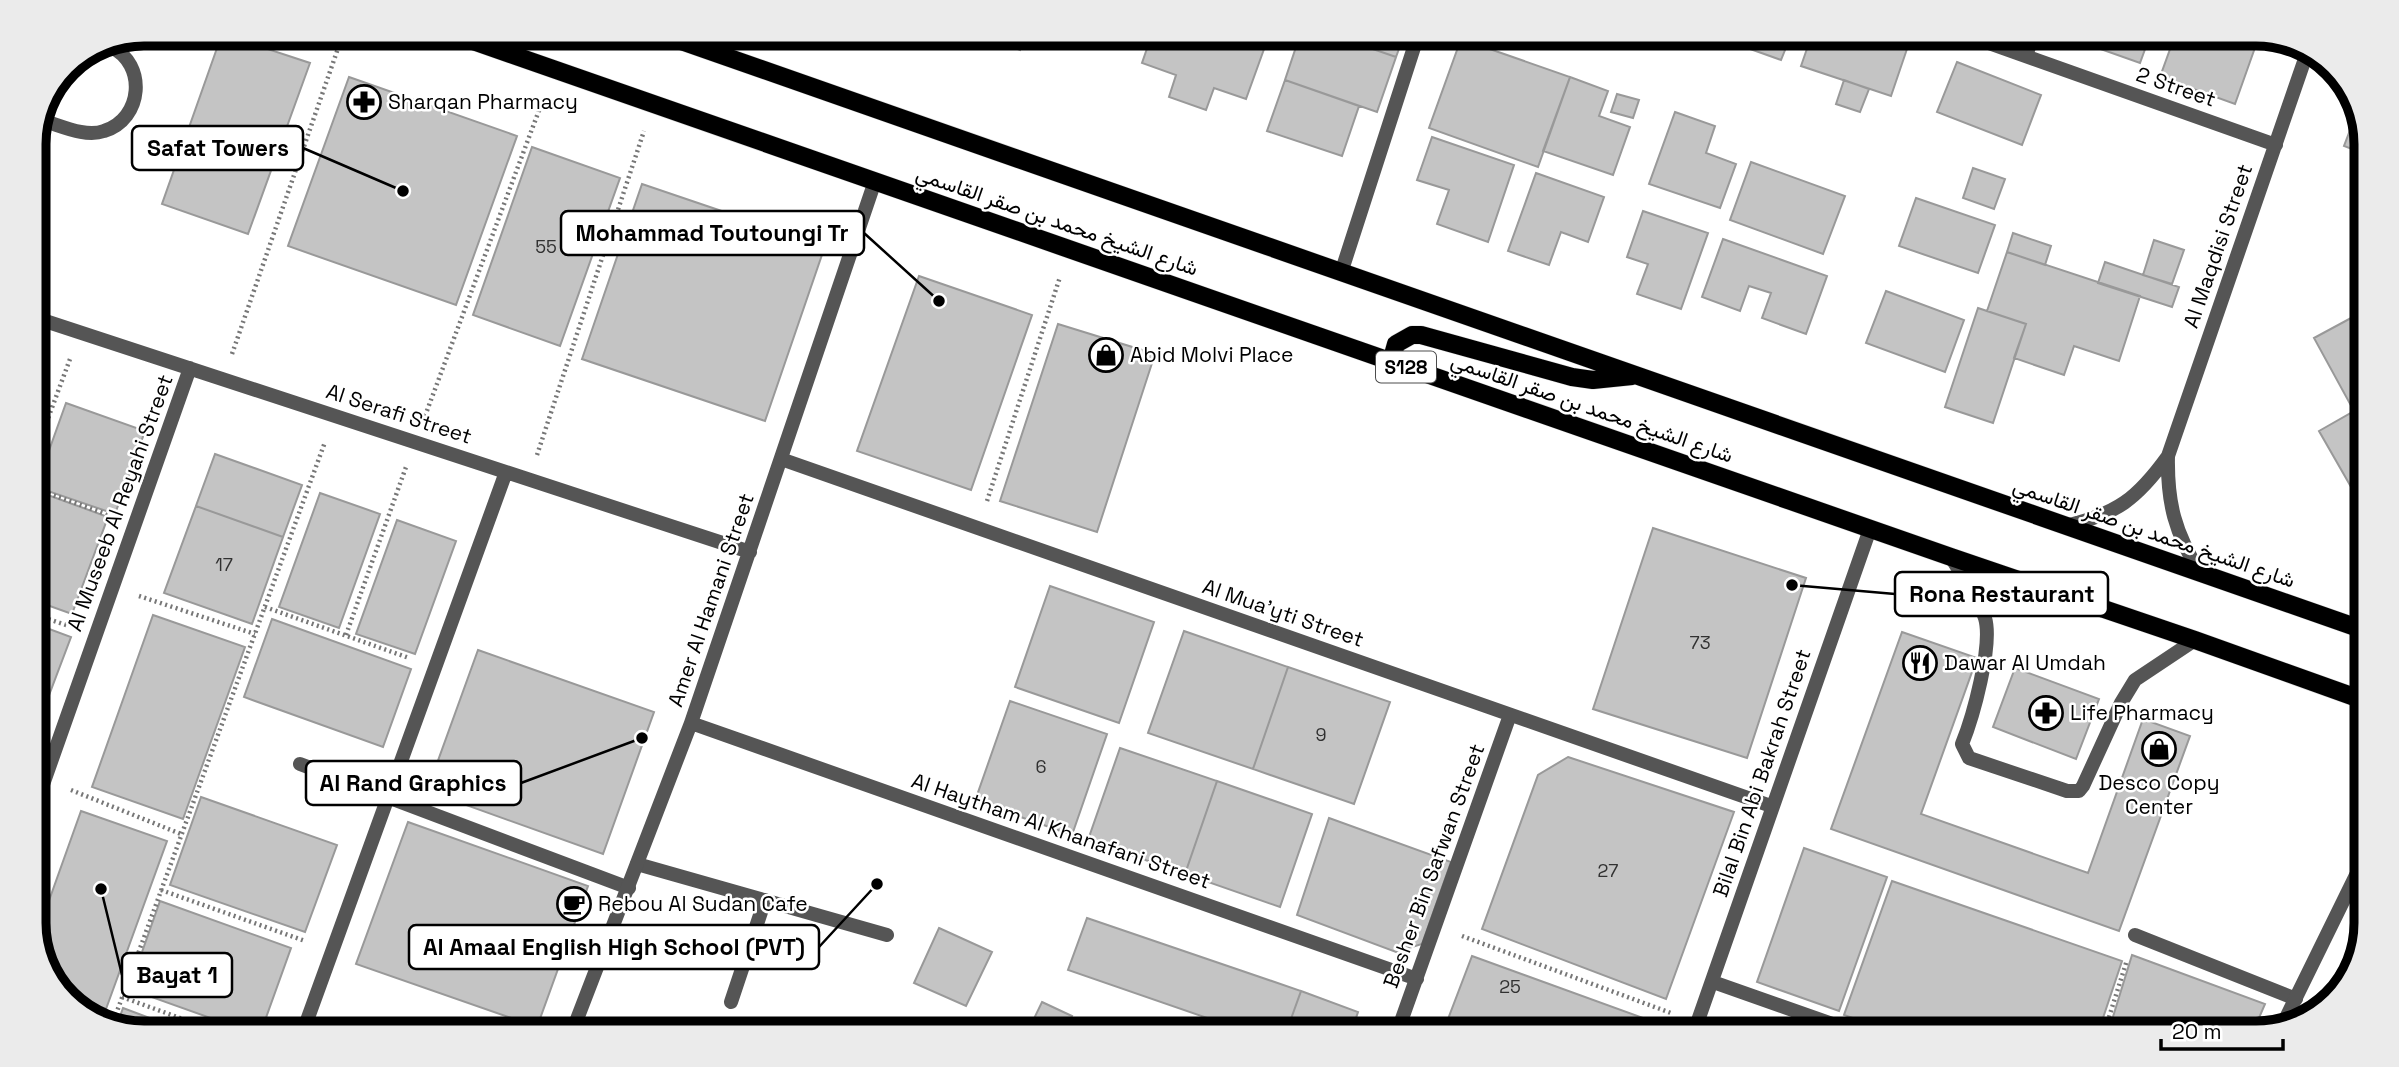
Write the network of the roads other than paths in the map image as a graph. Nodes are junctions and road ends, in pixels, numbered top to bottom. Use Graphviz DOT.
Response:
graph roads {
  1 [pos="487,46"];
  2 [pos="695,46"];
  3 [pos="1414,46"];
  4 [pos="1997,46"];
  5 [pos="2029,46"];
  6 [pos="114,50"];
  7 [pos="2026,56"];
  8 [pos="2305,59"];
  9 [pos="48,122"];
  10 [pos="2276,145"];
  11 [pos="875,181"];
  12 [pos="1341,273"];
  13 [pos="46,321"];
  14 [pos="1391,362"];
  15 [pos="190,368"];
  16 [pos="1636,376"];
  17 [pos="2168,456"];
  18 [pos="781,459"];
  19 [pos="506,472"];
  20 [pos="2064,526"];
  21 [pos="1870,528"];
  22 [pos="750,552"];
  23 [pos="1951,557"];
  24 [pos="2200,573"];
  25 [pos="2354,626"];
  26 [pos="2195,640"];
  27 [pos="2354,697"];
  28 [pos="1510,715"];
  29 [pos="691,723"];
  30 [pos="300,764"];
  31 [pos="46,776"];
  32 [pos="388,797"];
  33 [pos="1771,807"];
  34 [pos="637,864"];
  35 [pos="2354,879"];
  36 [pos="629,888"];
  37 [pos="765,900"];
  38 [pos="887,935"];
  39 [pos="2135,936"];
  40 [pos="1417,979"];
  41 [pos="1713,982"];
  42 [pos="2295,999"];
  43 [pos="731,1002"];
  44 [pos="2287,1016"];
  45 [pos="307,1021"];
  46 [pos="576,1021"];
  47 [pos="1401,1021"];
  48 [pos="1698,1021"];
  49 [pos="1824,1021"];
  1 -- 11 [label="main road, شارع الشيخ محمد بن صقر القاسمي / S128"];
  2 -- 12 [label="main road, شارع الشيخ محمد بن صقر القاسمي"];
  3 -- 12 [label="street"];
  4 -- 7 [label="street, 2 Street"];
  5 -- 7 [label="street"];
  6 -- 9 [label="street"];
  7 -- 10 [label="street, 2 Street"];
  8 -- 10 [label="street, Al Maqdisi Street"];
  10 -- 17 [label="street, Al Maqdisi Street"];
  11 -- 14 [label="main road, شارع الشيخ محمد بن صقر القاسمي / S128"];
  11 -- 18 [label="street, Amer Al Hamani Street"];
  12 -- 16 [label="main road, شارع الشيخ محمد بن صقر القاسمي"];
  13 -- 15 [label="street, Al Serafi Street"];
  14 -- 16 [label="main road"];
  14 -- 21 [label="main road, شارع الشيخ محمد بن صقر القاسمي / S128"];
  15 -- 19 [label="street, Al Serafi Street"];
  15 -- 31 [label="street, Al Museeb Al Reyahi Street"];
  16 -- 20 [label="main road, شارع الشيخ محمد بن صقر القاسمي"];
  17 -- 20 [label="street, Al Maqdisi Street"];
  17 -- 24 [label="street, Al Maqdisi Street"];
  18 -- 22 [label="street, Amer Al Hamani Street"];
  18 -- 28 [label="street, Al Mua'yti Street"];
  19 -- 22 [label="street, Al Serafi Street"];
  19 -- 32 [label="street"];
  20 -- 24 [label="main road, شارع الشيخ محمد بن صقر القاسمي"];
  21 -- 23 [label="main road, شارع الشيخ محمد بن صقر القاسمي / S128"];
  21 -- 33 [label="street, Bilal Bin Abi Bakrah Street"];
  22 -- 29 [label="street, Amer Al Hamani Street"];
  23 -- 26 [label="main road, شارع الشيخ محمد بن صقر القاسمي / S128"];
  23 -- 26 [label="street"];
  24 -- 25 [label="main road, شارع الشيخ محمد بن صقر القاسمي"];
  26 -- 27 [label="main road, شارع الشيخ محمد بن صقر القاسمي / S128"];
  28 -- 33 [label="street, Al Mua'yti Street"];
  28 -- 40 [label="street, Besher Bin Safwan Street"];
  29 -- 34 [label="street, Amer Al Hamani Street"];
  29 -- 40 [label="street, Al Haytham Al Khanafani Street"];
  30 -- 32 [label="street"];
  32 -- 36 [label="street"];
  32 -- 45 [label="street"];
  33 -- 41 [label="street, Bilal Bin Abi Bakrah Street"];
  34 -- 36 [label="street, Amer Al Hamani Street"];
  34 -- 37 [label="street"];
  35 -- 42 [label="street"];
  36 -- 46 [label="street, Amer Al Hamani Street"];
  37 -- 38 [label="street"];
  37 -- 43 [label="street"];
  39 -- 42 [label="street"];
  40 -- 47 [label="street, Besher Bin Safwan Street"];
  41 -- 48 [label="street, Bilal Bin Abi Bakrah Street"];
  41 -- 49 [label="street"];
  42 -- 44 [label="street"];
}
